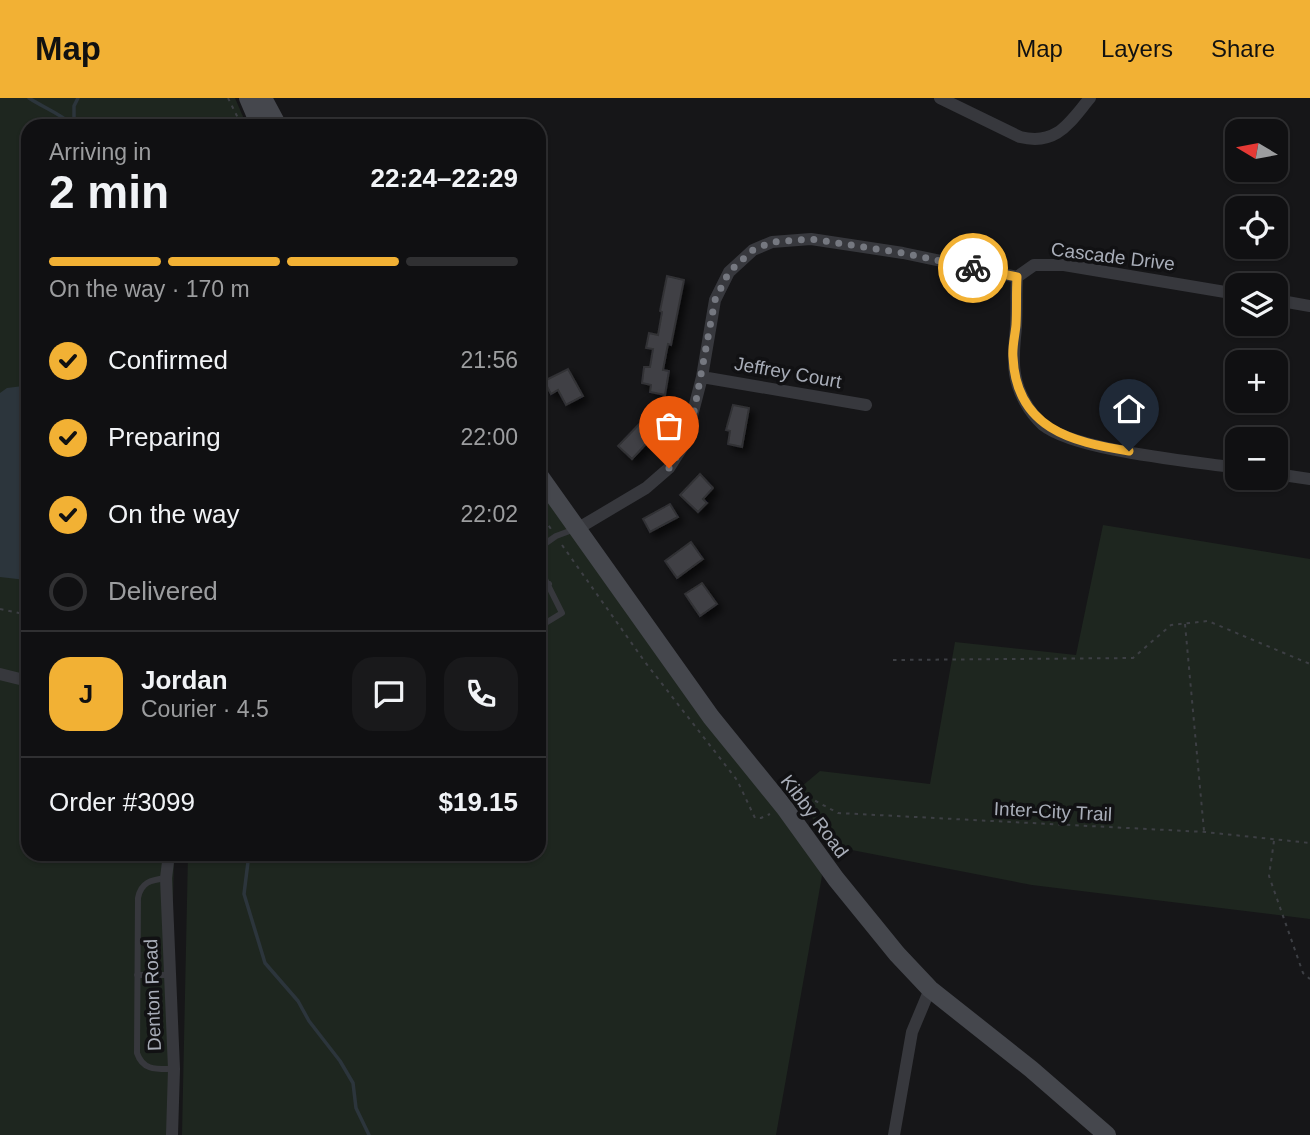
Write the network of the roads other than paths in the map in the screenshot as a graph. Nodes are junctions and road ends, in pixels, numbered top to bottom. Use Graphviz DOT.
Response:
graph roads {
  1 [pos="248,98"];
  2 [pos="263,98"];
  3 [pos="940,98"];
  4 [pos="1090,98"];
  5 [pos="257,119"];
  6 [pos="274,119"];
  7 [pos="1017,277"];
  8 [pos="1225,292"];
  9 [pos="1288,302"];
  10 [pos="1310,306"];
  11 [pos="702,377"];
  12 [pos="866,405"];
  13 [pos="1225,466"];
  14 [pos="1288,476"];
  15 [pos="1310,479"];
  16 [pos="546,485"];
  17 [pos="577,528"];
  18 [pos="546,543"];
  19 [pos="546,579"];
  20 [pos="549,584"];
  21 [pos="546,586"];
  22 [pos="546,623"];
  23 [pos="0,674"];
  24 [pos="21,679"];
  25 [pos="168,861"];
  26 [pos="166,877"];
  27 [pos="137,975"];
  28 [pos="170,975"];
  29 [pos="930,989"];
  30 [pos="174,1069"];
  31 [pos="172,1135"];
  32 [pos="894,1135"];
  33 [pos="1107,1135"];
  1 -- 5 [label="main road"];
  2 -- 6 [label="main road"];
  3 -- 4 [label="street"];
  7 -- 8 [label="street, Cascade Drive"];
  7 -- 11 [label="street"];
  7 -- 13 [label="street"];
  9 -- 10 [label="street"];
  11 -- 12 [label="street, Jeffrey Court"];
  11 -- 17 [label="street"];
  14 -- 15 [label="street"];
  16 -- 17 [label="main road, Kibby Road"];
  17 -- 18 [label="lane"];
  17 -- 29 [label="main road, Kibby Road"];
  19 -- 20 [label="lane"];
  20 -- 21 [label="lane"];
  20 -- 22 [label="lane"];
  23 -- 24 [label="street"];
  25 -- 26 [label="street, Denton Road"];
  26 -- 27 [label="lane"];
  26 -- 28 [label="street, Denton Road"];
  27 -- 28 [label="lane"];
  27 -- 30 [label="lane"];
  28 -- 30 [label="street, Denton Road"];
  29 -- 32 [label="street"];
  29 -- 33 [label="main road, Kibby Road"];
  30 -- 31 [label="street, Denton Road"];
}
